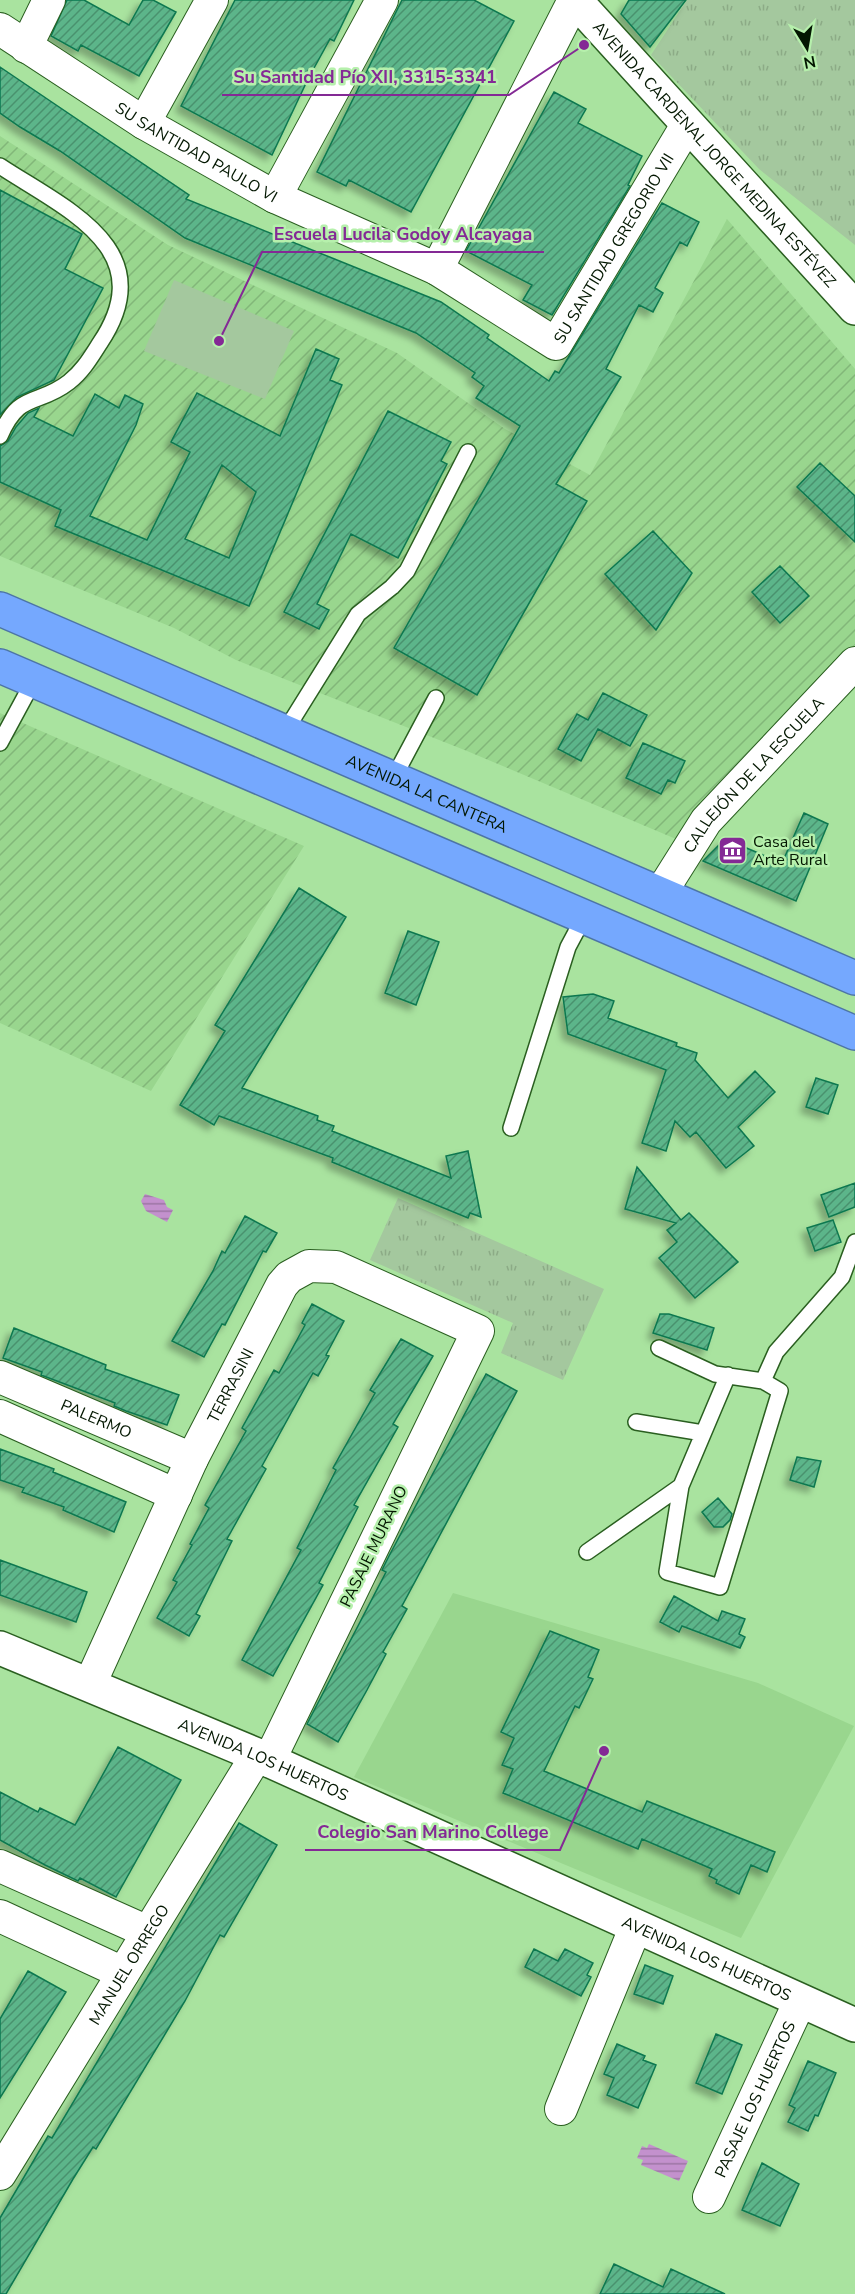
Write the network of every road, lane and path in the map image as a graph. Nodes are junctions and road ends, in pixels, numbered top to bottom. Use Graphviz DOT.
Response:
graph roads {
  1 [pos="49,0"];
  2 [pos="212,0"];
  3 [pos="382,0"];
  4 [pos="575,0"];
  5 [pos="0,29"];
  6 [pos="26,47"];
  7 [pos="144,123"];
  8 [pos="687,125"];
  9 [pos="0,166"];
  10 [pos="275,197"];
  11 [pos="437,269"];
  12 [pos="855,308"];
  13 [pos="0,435"];
  14 [pos="468,452"];
  15 [pos="0,609"];
  16 [pos="855,663"];
  17 [pos="0,666"];
  18 [pos="34,680"];
  19 [pos="436,698"];
  20 [pos="284,733"];
  21 [pos="0,743"];
  22 [pos="393,779"];
  23 [pos="660,894"];
  24 [pos="584,917"];
  25 [pos="855,978"];
  26 [pos="855,1033"];
  27 [pos="511,1128"];
  28 [pos="855,1242"];
  29 [pos="478,1331"];
  30 [pos="659,1348"];
  31 [pos="728,1375"];
  32 [pos="0,1377"];
  33 [pos="763,1382"];
  34 [pos="0,1416"];
  35 [pos="636,1422"];
  36 [pos="703,1433"];
  37 [pos="192,1459"];
  38 [pos="681,1486"];
  39 [pos="176,1495"];
  40 [pos="587,1552"];
  41 [pos="0,1647"];
  42 [pos="90,1684"];
  43 [pos="263,1758"];
  44 [pos="0,1866"];
  45 [pos="0,1916"];
  46 [pos="636,1926"];
  47 [pos="148,1932"];
  48 [pos="123,1973"];
  49 [pos="800,2001"];
  50 [pos="855,2025"];
  51 [pos="561,2109"];
  52 [pos="0,2174"];
  53 [pos="709,2197"];
  1 -- 6 [label="street"];
  2 -- 7 [label="street"];
  3 -- 10 [label="street"];
  4 -- 8 [label="street, AVENIDA CARDENAL JORGE MEDINA ESTÉVEZ"];
  4 -- 11 [label="street"];
  5 -- 6 [label="street, SU SANTIDAD PAULO VI"];
  6 -- 7 [label="street, SU SANTIDAD PAULO VI"];
  7 -- 10 [label="street, SU SANTIDAD PAULO VI"];
  8 -- 11 [label="street, SU SANTIDAD GREGORIO VII"];
  8 -- 12 [label="street, AVENIDA CARDENAL JORGE MEDINA ESTÉVEZ"];
  9 -- 13 [label="lane"];
  10 -- 11 [label="street, SU SANTIDAD PAULO VI"];
  14 -- 20 [label="lane"];
  15 -- 20 [label="highway, AVENIDA LA CANTERA"];
  16 -- 23 [label="street, CALLEJÓN DE LA ESCUELA"];
  17 -- 18 [label="highway"];
  18 -- 21 [label="lane"];
  18 -- 24 [label="highway"];
  19 -- 22 [label="lane"];
  20 -- 22 [label="highway, AVENIDA LA CANTERA"];
  22 -- 23 [label="highway, AVENIDA LA CANTERA"];
  23 -- 25 [label="highway, AVENIDA LA CANTERA"];
  24 -- 26 [label="highway"];
  24 -- 27 [label="lane"];
  28 -- 33 [label="lane"];
  29 -- 37 [label="street, TERRASINI"];
  29 -- 43 [label="street, PASAJE MURANO"];
  30 -- 31 [label="lane"];
  31 -- 33 [label="lane"];
  31 -- 36 [label="lane"];
  32 -- 37 [label="street, PALERMO"];
  33 -- 38 [label="lane"];
  34 -- 39 [label="street"];
  35 -- 36 [label="lane"];
  36 -- 38 [label="lane"];
  37 -- 39 [label="street, TERRASINI"];
  38 -- 40 [label="lane"];
  39 -- 42 [label="street, TERRASINI"];
  41 -- 42 [label="street, AVENIDA LOS HUERTOS"];
  42 -- 43 [label="street, AVENIDA LOS HUERTOS"];
  43 -- 46 [label="street, AVENIDA LOS HUERTOS"];
  43 -- 47 [label="street, MANUEL ORREGO"];
  44 -- 47 [label="street"];
  45 -- 48 [label="street"];
  46 -- 49 [label="street, AVENIDA LOS HUERTOS"];
  46 -- 51 [label="street"];
  47 -- 48 [label="street, MANUEL ORREGO"];
  48 -- 52 [label="street, MANUEL ORREGO"];
  49 -- 50 [label="street, AVENIDA LOS HUERTOS"];
  49 -- 53 [label="street, PASAJE LOS HUERTOS"];
}
